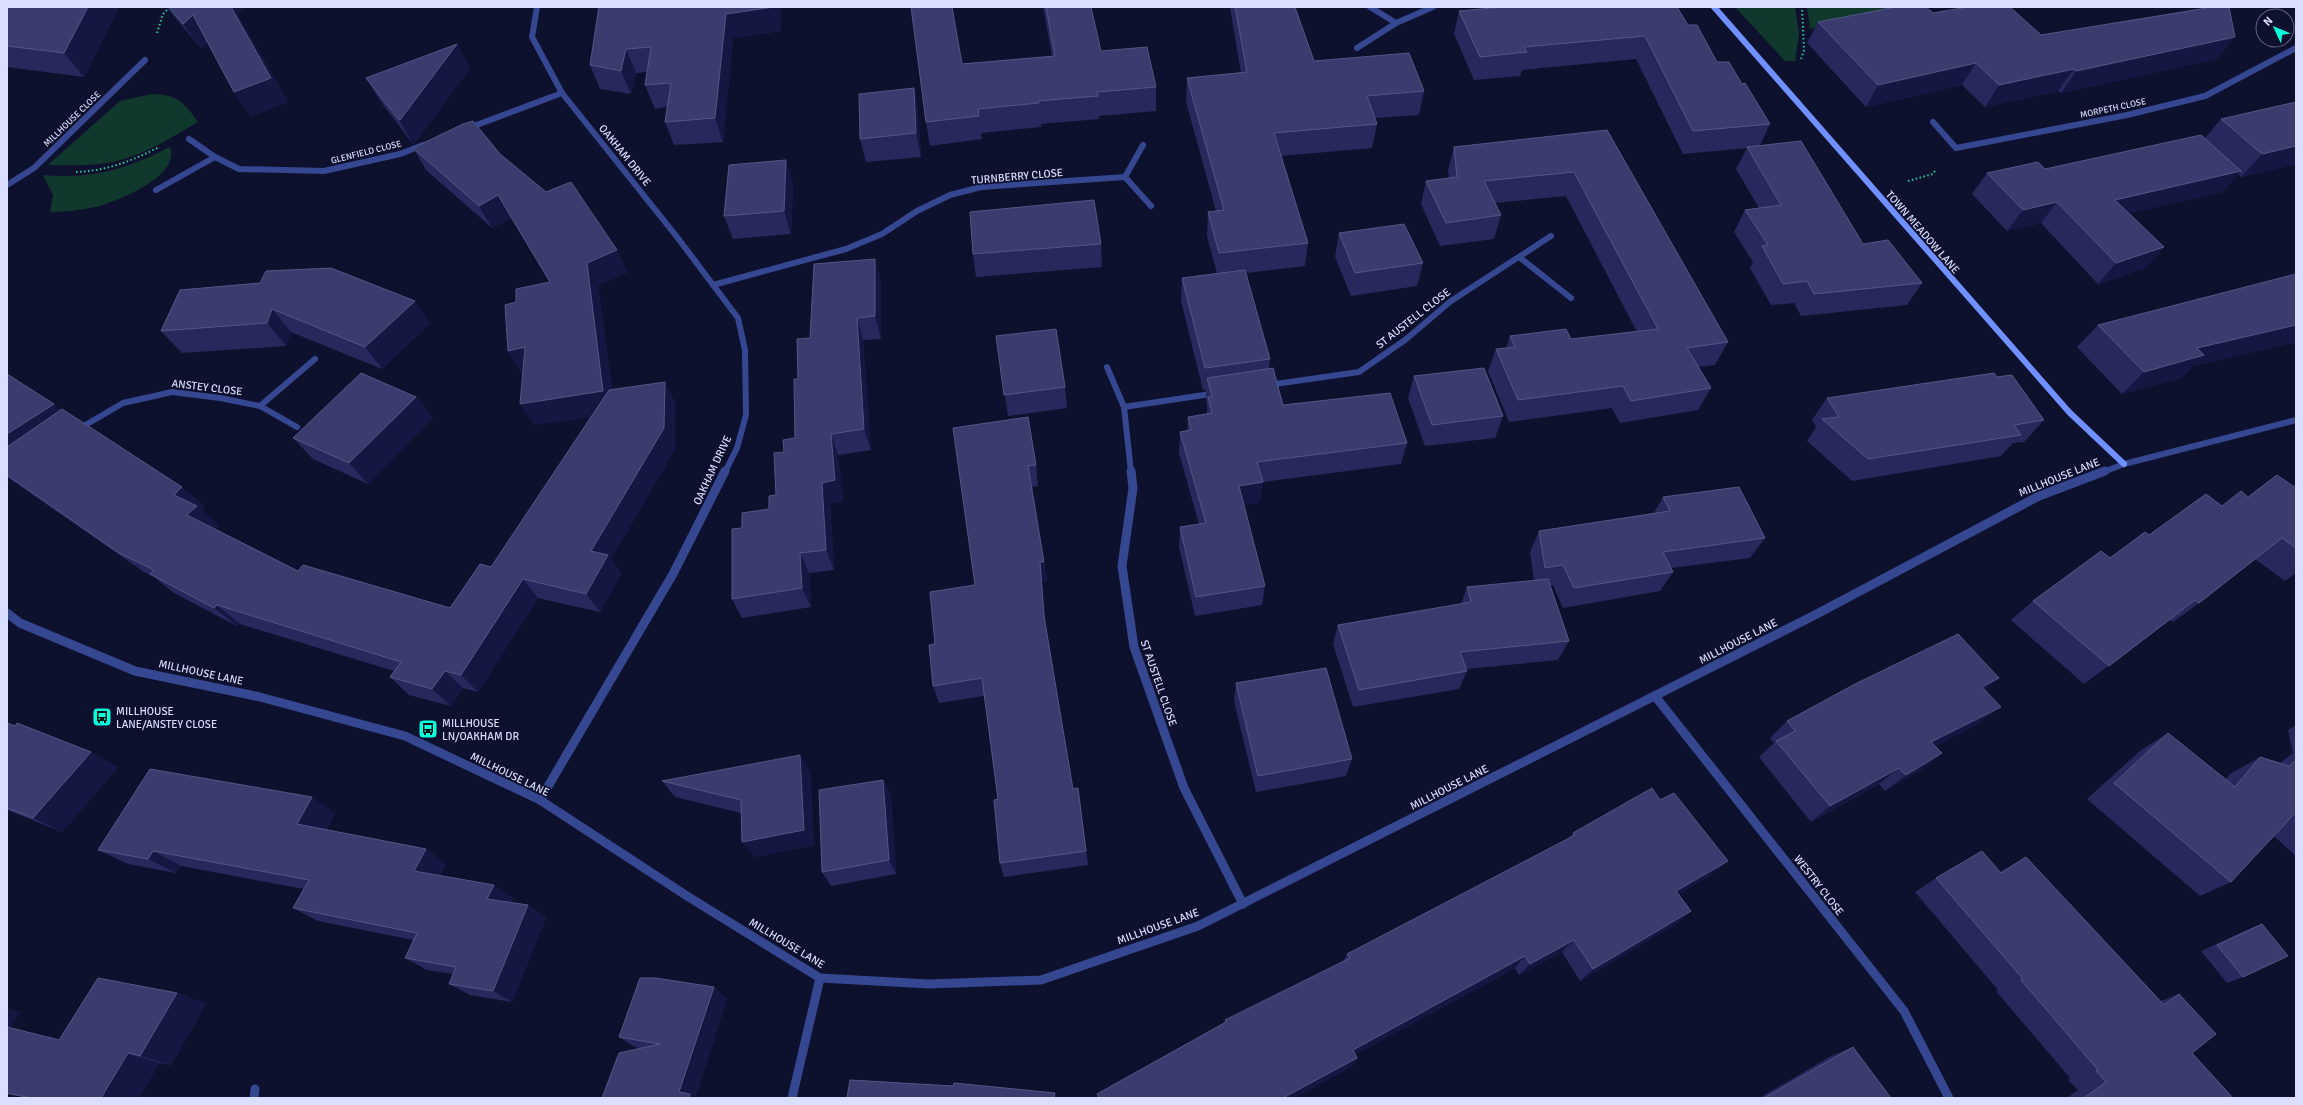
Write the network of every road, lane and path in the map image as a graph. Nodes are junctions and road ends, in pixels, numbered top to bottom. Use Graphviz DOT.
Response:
graph roads {
  1 [pos="537,7"];
  2 [pos="1370,7"];
  3 [pos="1433,7"];
  4 [pos="1714,7"];
  5 [pos="1802,7"];
  6 [pos="1396,23"];
  7 [pos="1357,48"];
  8 [pos="2296,48"];
  9 [pos="145,60"];
  10 [pos="1774,73"];
  11 [pos="562,93"];
  12 [pos="1933,122"];
  13 [pos="459,132"];
  14 [pos="188,139"];
  15 [pos="430,143"];
  16 [pos="1143,145"];
  17 [pos="1956,148"];
  18 [pos="214,157"];
  19 [pos="34,168"];
  20 [pos="1125,176"];
  21 [pos="7,185"];
  22 [pos="156,190"];
  23 [pos="1873,190"];
  24 [pos="1151,206"];
  25 [pos="1550,236"];
  26 [pos="1519,257"];
  27 [pos="713,285"];
  28 [pos="1571,298"];
  29 [pos="315,359"];
  30 [pos="1107,367"];
  31 [pos="1257,387"];
  32 [pos="1226,392"];
  33 [pos="260,406"];
  34 [pos="1124,407"];
  35 [pos="2296,420"];
  36 [pos="297,427"];
  37 [pos="69,435"];
  38 [pos="2124,464"];
  39 [pos="7,612"];
  40 [pos="1655,696"];
  41 [pos="540,800"];
  42 [pos="1243,904"];
  43 [pos="820,978"];
  44 [pos="792,1098"];
  45 [pos="1949,1098"];
  1 -- 11 [label="street, OAKHAM DRIVE"];
  2 -- 6 [label="street"];
  3 -- 6 [label="street"];
  4 -- 10 [label="street, TOWN MEADOW LANE"];
  5 -- 10 [label="path"];
  6 -- 7 [label="street"];
  8 -- 17 [label="street, MORPETH CLOSE"];
  9 -- 19 [label="street, MILLHOUSE CLOSE"];
  10 -- 23 [label="street, TOWN MEADOW LANE"];
  11 -- 13 [label="street"];
  11 -- 27 [label="street, OAKHAM DRIVE"];
  12 -- 17 [label="street"];
  14 -- 18 [label="street, GLENFIELD CLOSE"];
  14 -- 19 [label="path"];
  15 -- 18 [label="street, GLENFIELD CLOSE"];
  16 -- 20 [label="street"];
  17 -- 23 [label="path"];
  18 -- 22 [label="street"];
  19 -- 21 [label="street, MILLHOUSE CLOSE"];
  20 -- 24 [label="street"];
  20 -- 27 [label="street, TURNBERRY CLOSE"];
  23 -- 38 [label="street, TOWN MEADOW LANE"];
  25 -- 26 [label="street, ST AUSTELL CLOSE"];
  26 -- 28 [label="street"];
  26 -- 31 [label="street, ST AUSTELL CLOSE"];
  27 -- 41 [label="street, OAKHAM DRIVE"];
  29 -- 33 [label="street"];
  30 -- 34 [label="street, ST AUSTELL CLOSE"];
  32 -- 34 [label="street"];
  33 -- 36 [label="street, ANSTEY CLOSE"];
  33 -- 37 [label="street, ANSTEY CLOSE"];
  34 -- 42 [label="street, ST AUSTELL CLOSE"];
  35 -- 38 [label="street, MILLHOUSE LANE"];
  38 -- 40 [label="street, MILLHOUSE LANE"];
  39 -- 41 [label="street, MILLHOUSE LANE"];
  40 -- 42 [label="street, MILLHOUSE LANE"];
  40 -- 45 [label="street, WESTRY CLOSE"];
  41 -- 43 [label="street, MILLHOUSE LANE"];
  42 -- 43 [label="street, MILLHOUSE LANE"];
  43 -- 44 [label="street"];
}
